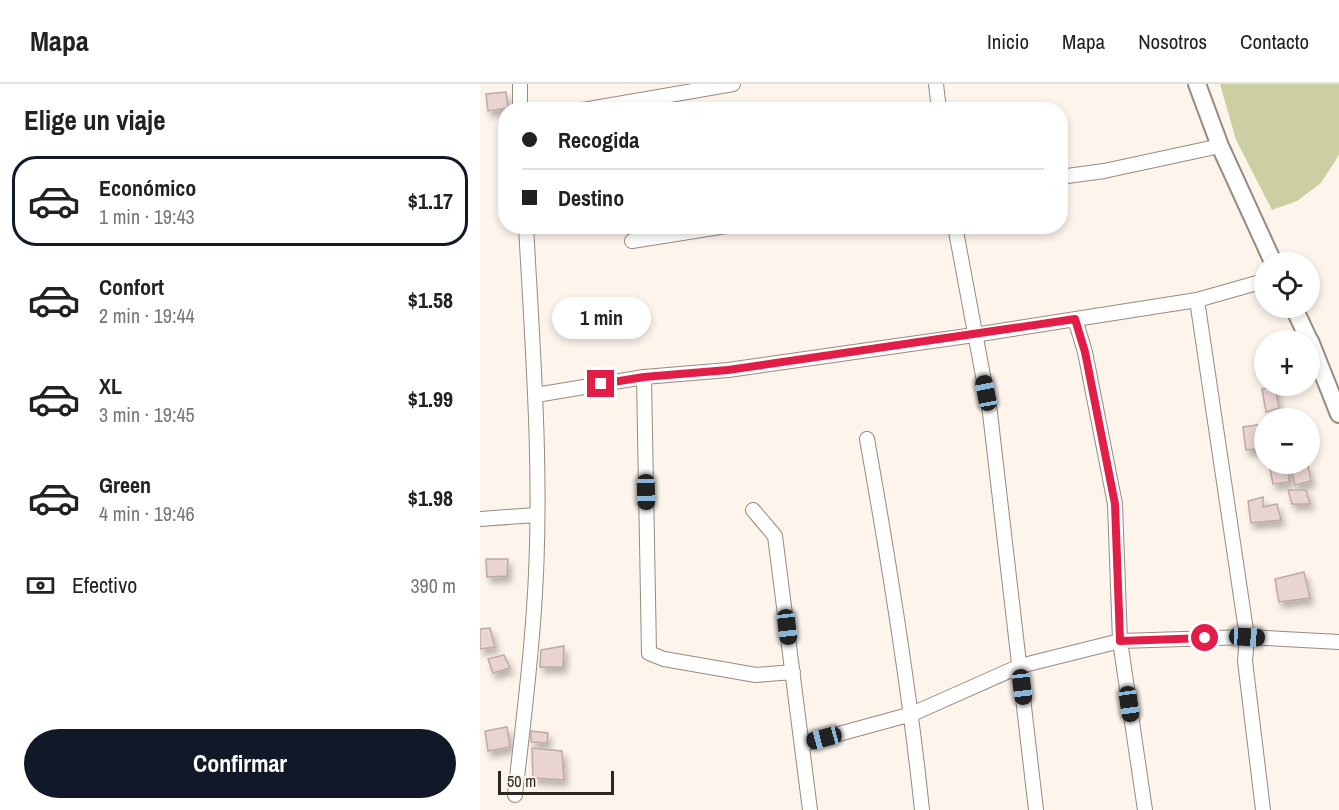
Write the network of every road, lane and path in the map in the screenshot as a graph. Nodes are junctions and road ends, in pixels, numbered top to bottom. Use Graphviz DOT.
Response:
graph roads {
  1 [pos="520,84"];
  2 [pos="734,84"];
  3 [pos="936,84"];
  4 [pos="1197,84"];
  5 [pos="520,102"];
  6 [pos="629,102"];
  7 [pos="938,102"];
  8 [pos="1220,146"];
  9 [pos="1068,176"];
  10 [pos="526,234"];
  11 [pos="676,234"];
  12 [pos="955,234"];
  13 [pos="632,241"];
  14 [pos="1268,252"];
  15 [pos="1254,284"];
  16 [pos="1197,300"];
  17 [pos="1075,319"];
  18 [pos="974,335"];
  19 [pos="1320,368"];
  20 [pos="644,377"];
  21 [pos="536,395"];
  22 [pos="1339,414"];
  23 [pos="867,439"];
  24 [pos="753,510"];
  25 [pos="536,515"];
  26 [pos="480,519"];
  27 [pos="1247,637"];
  28 [pos="1120,641"];
  29 [pos="1339,642"];
  30 [pos="1020,666"];
  31 [pos="793,672"];
  32 [pos="912,714"];
  33 [pos="802,744"];
  34 [pos="515,795"];
  35 [pos="810,810"];
  36 [pos="922,810"];
  37 [pos="1036,810"];
  38 [pos="1144,810"];
  39 [pos="1263,810"];
  1 -- 5 [label="street"];
  2 -- 6 [label="street"];
  3 -- 7 [label="street"];
  4 -- 8 [label="street"];
  8 -- 9 [label="street"];
  8 -- 14 [label="street"];
  10 -- 21 [label="street"];
  11 -- 13 [label="street"];
  12 -- 18 [label="street"];
  15 -- 16 [label="street"];
  16 -- 17 [label="street"];
  16 -- 27 [label="street"];
  17 -- 18 [label="street"];
  17 -- 28 [label="street"];
  18 -- 20 [label="street"];
  18 -- 30 [label="street"];
  19 -- 22 [label="street"];
  20 -- 21 [label="street"];
  20 -- 31 [label="street"];
  21 -- 25 [label="street"];
  23 -- 32 [label="street"];
  24 -- 31 [label="street"];
  25 -- 26 [label="street"];
  25 -- 34 [label="street"];
  27 -- 28 [label="street"];
  27 -- 29 [label="street"];
  27 -- 39 [label="street"];
  28 -- 30 [label="street"];
  28 -- 38 [label="street"];
  30 -- 32 [label="street"];
  30 -- 37 [label="street"];
  31 -- 33 [label="street"];
  32 -- 33 [label="street"];
  32 -- 36 [label="street"];
  33 -- 35 [label="street"];
}
